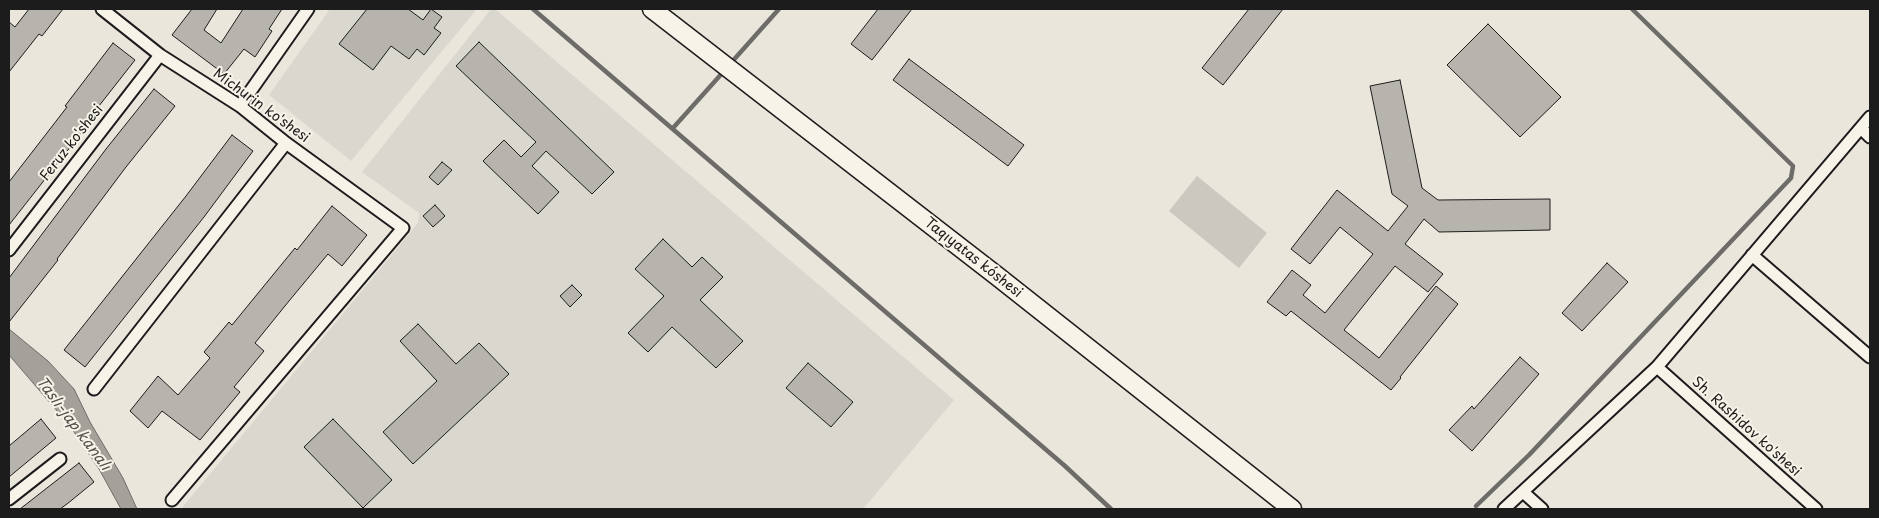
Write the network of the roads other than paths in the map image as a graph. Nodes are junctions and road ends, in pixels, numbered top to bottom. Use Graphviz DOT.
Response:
graph roads {
  1 [pos="102,9"];
  2 [pos="308,9"];
  3 [pos="652,9"];
  4 [pos="160,55"];
  5 [pos="240,106"];
  6 [pos="1870,117"];
  7 [pos="1861,128"];
  8 [pos="1870,137"];
  9 [pos="286,143"];
  10 [pos="9,250"];
  11 [pos="1752,255"];
  12 [pos="1870,357"];
  13 [pos="1656,367"];
  14 [pos="94,389"];
  15 [pos="60,459"];
  16 [pos="1523,492"];
  17 [pos="9,499"];
  18 [pos="172,500"];
  19 [pos="1292,509"];
  20 [pos="1504,509"];
  21 [pos="1542,509"];
  22 [pos="1816,509"];
  1 -- 4 [label="street, Michurin ko'shesi"];
  2 -- 5 [label="street"];
  3 -- 19 [label="main road, Taqıyatas kóshesi"];
  4 -- 5 [label="street, Michurin ko'shesi"];
  4 -- 10 [label="street, Feruz ko'shesi"];
  5 -- 9 [label="street, Michurin ko'shesi"];
  6 -- 7 [label="street"];
  7 -- 8 [label="street"];
  7 -- 11 [label="street"];
  9 -- 14 [label="street"];
  9 -- 18 [label="street, Michurin ko'shesi"];
  11 -- 12 [label="street"];
  11 -- 13 [label="street"];
  13 -- 16 [label="street"];
  13 -- 22 [label="street, Sh. Rashidov ko'shesi"];
  15 -- 17 [label="street"];
  16 -- 20 [label="street"];
  16 -- 21 [label="street"];
}
